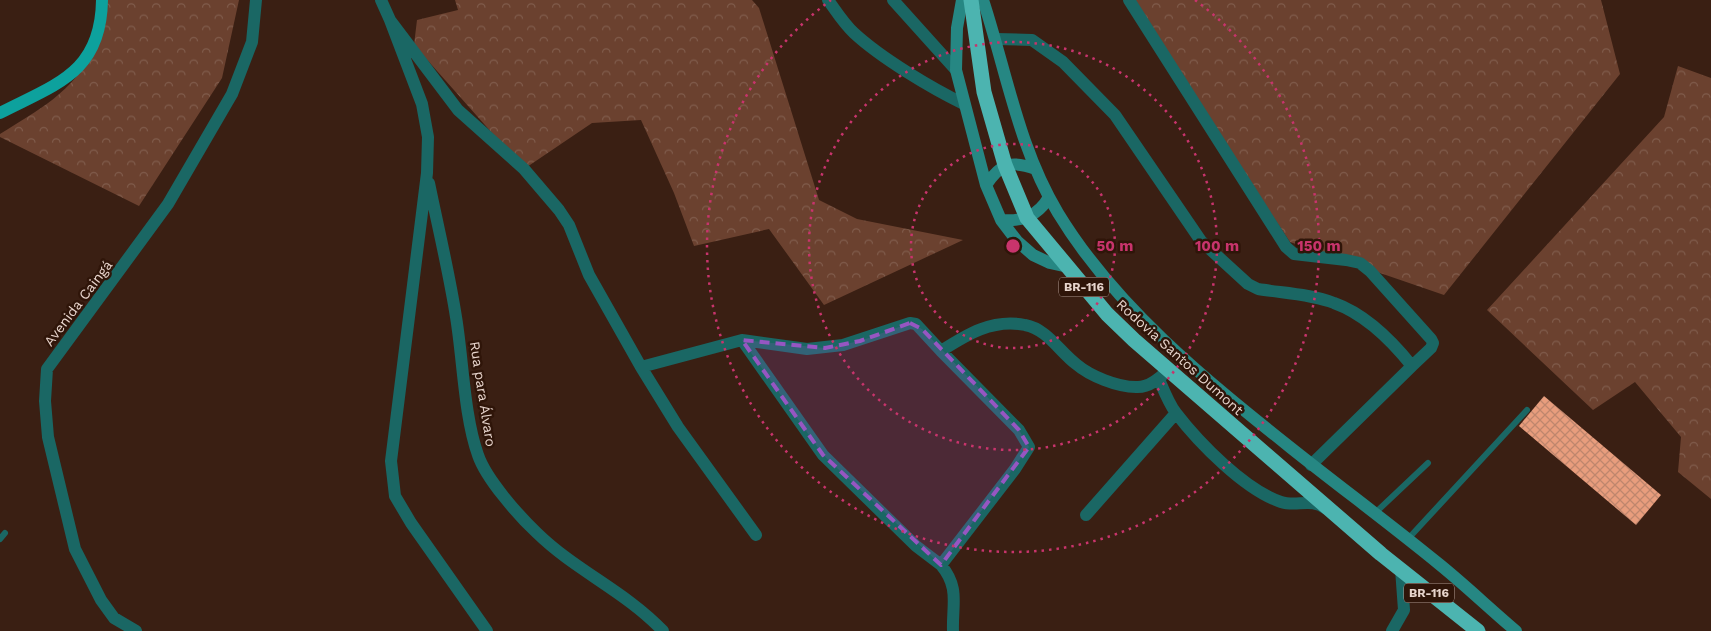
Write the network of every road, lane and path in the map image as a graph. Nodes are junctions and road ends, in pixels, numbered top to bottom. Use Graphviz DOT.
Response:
graph roads {
  1 [pos="102,0"];
  2 [pos="256,0"];
  3 [pos="381,0"];
  4 [pos="828,0"];
  5 [pos="893,0"];
  6 [pos="962,0"];
  7 [pos="971,0"];
  8 [pos="983,0"];
  9 [pos="1129,0"];
  10 [pos="390,20"];
  11 [pos="996,40"];
  12 [pos="956,70"];
  13 [pos="964,104"];
  14 [pos="0,113"];
  15 [pos="1005,165"];
  16 [pos="1036,169"];
  17 [pos="427,173"];
  18 [pos="986,185"];
  19 [pos="1049,197"];
  20 [pos="1027,218"];
  21 [pos="1001,220"];
  22 [pos="1068,267"];
  23 [pos="742,340"];
  24 [pos="940,351"];
  25 [pos="1412,366"];
  26 [pos="641,367"];
  27 [pos="1164,375"];
  28 [pos="1527,410"];
  29 [pos="1176,413"];
  30 [pos="1428,463"];
  31 [pos="1311,465"];
  32 [pos="1086,515"];
  33 [pos="1374,515"];
  34 [pos="756,535"];
  35 [pos="1407,540"];
  36 [pos="1381,554"];
  37 [pos="941,565"];
  38 [pos="1401,569"];
  39 [pos="136,631"];
  40 [pos="487,631"];
  41 [pos="663,631"];
  42 [pos="953,631"];
  43 [pos="1392,631"];
  44 [pos="1478,631"];
  45 [pos="1516,631"];
  1 -- 14 [label="main road"];
  2 -- 39 [label="street, Avenida Caingá"];
  3 -- 10 [label="street"];
  4 -- 13 [label="street"];
  5 -- 12 [label="street"];
  6 -- 12 [label="street"];
  7 -- 15 [label="highway, Rodovia Santos Dumont / BR-116"];
  8 -- 11 [label="street"];
  9 -- 25 [label="street"];
  10 -- 17 [label="street"];
  10 -- 26 [label="street"];
  11 -- 16 [label="street"];
  11 -- 25 [label="street"];
  12 -- 13 [label="street"];
  13 -- 18 [label="street"];
  15 -- 16 [label="street"];
  15 -- 18 [label="street"];
  15 -- 20 [label="highway, Rodovia Santos Dumont / BR-116"];
  16 -- 19 [label="street"];
  17 -- 40 [label="street"];
  17 -- 41 [label="street, Rua para Álvaro"];
  18 -- 21 [label="street"];
  19 -- 20 [label="street"];
  19 -- 31 [label="street"];
  20 -- 21 [label="street"];
  20 -- 22 [label="highway, Rodovia Santos Dumont / BR-116"];
  21 -- 22 [label="street"];
  22 -- 27 [label="highway, Rodovia Santos Dumont / BR-116"];
  23 -- 24 [label="street"];
  23 -- 26 [label="street"];
  23 -- 37 [label="street"];
  24 -- 27 [label="street"];
  24 -- 37 [label="street"];
  25 -- 31 [label="street"];
  26 -- 34 [label="street"];
  27 -- 29 [label="street"];
  27 -- 36 [label="highway, Rodovia Santos Dumont / BR-116"];
  28 -- 35 [label="lane"];
  29 -- 32 [label="street"];
  29 -- 36 [label="street"];
  30 -- 33 [label="lane"];
  31 -- 33 [label="street"];
  33 -- 35 [label="street"];
  35 -- 45 [label="street"];
  36 -- 38 [label="highway, Rodovia Santos Dumont / BR-116"];
  37 -- 42 [label="street"];
  38 -- 43 [label="street"];
  38 -- 44 [label="highway, Rodovia Santos Dumont / BR-116"];
}
